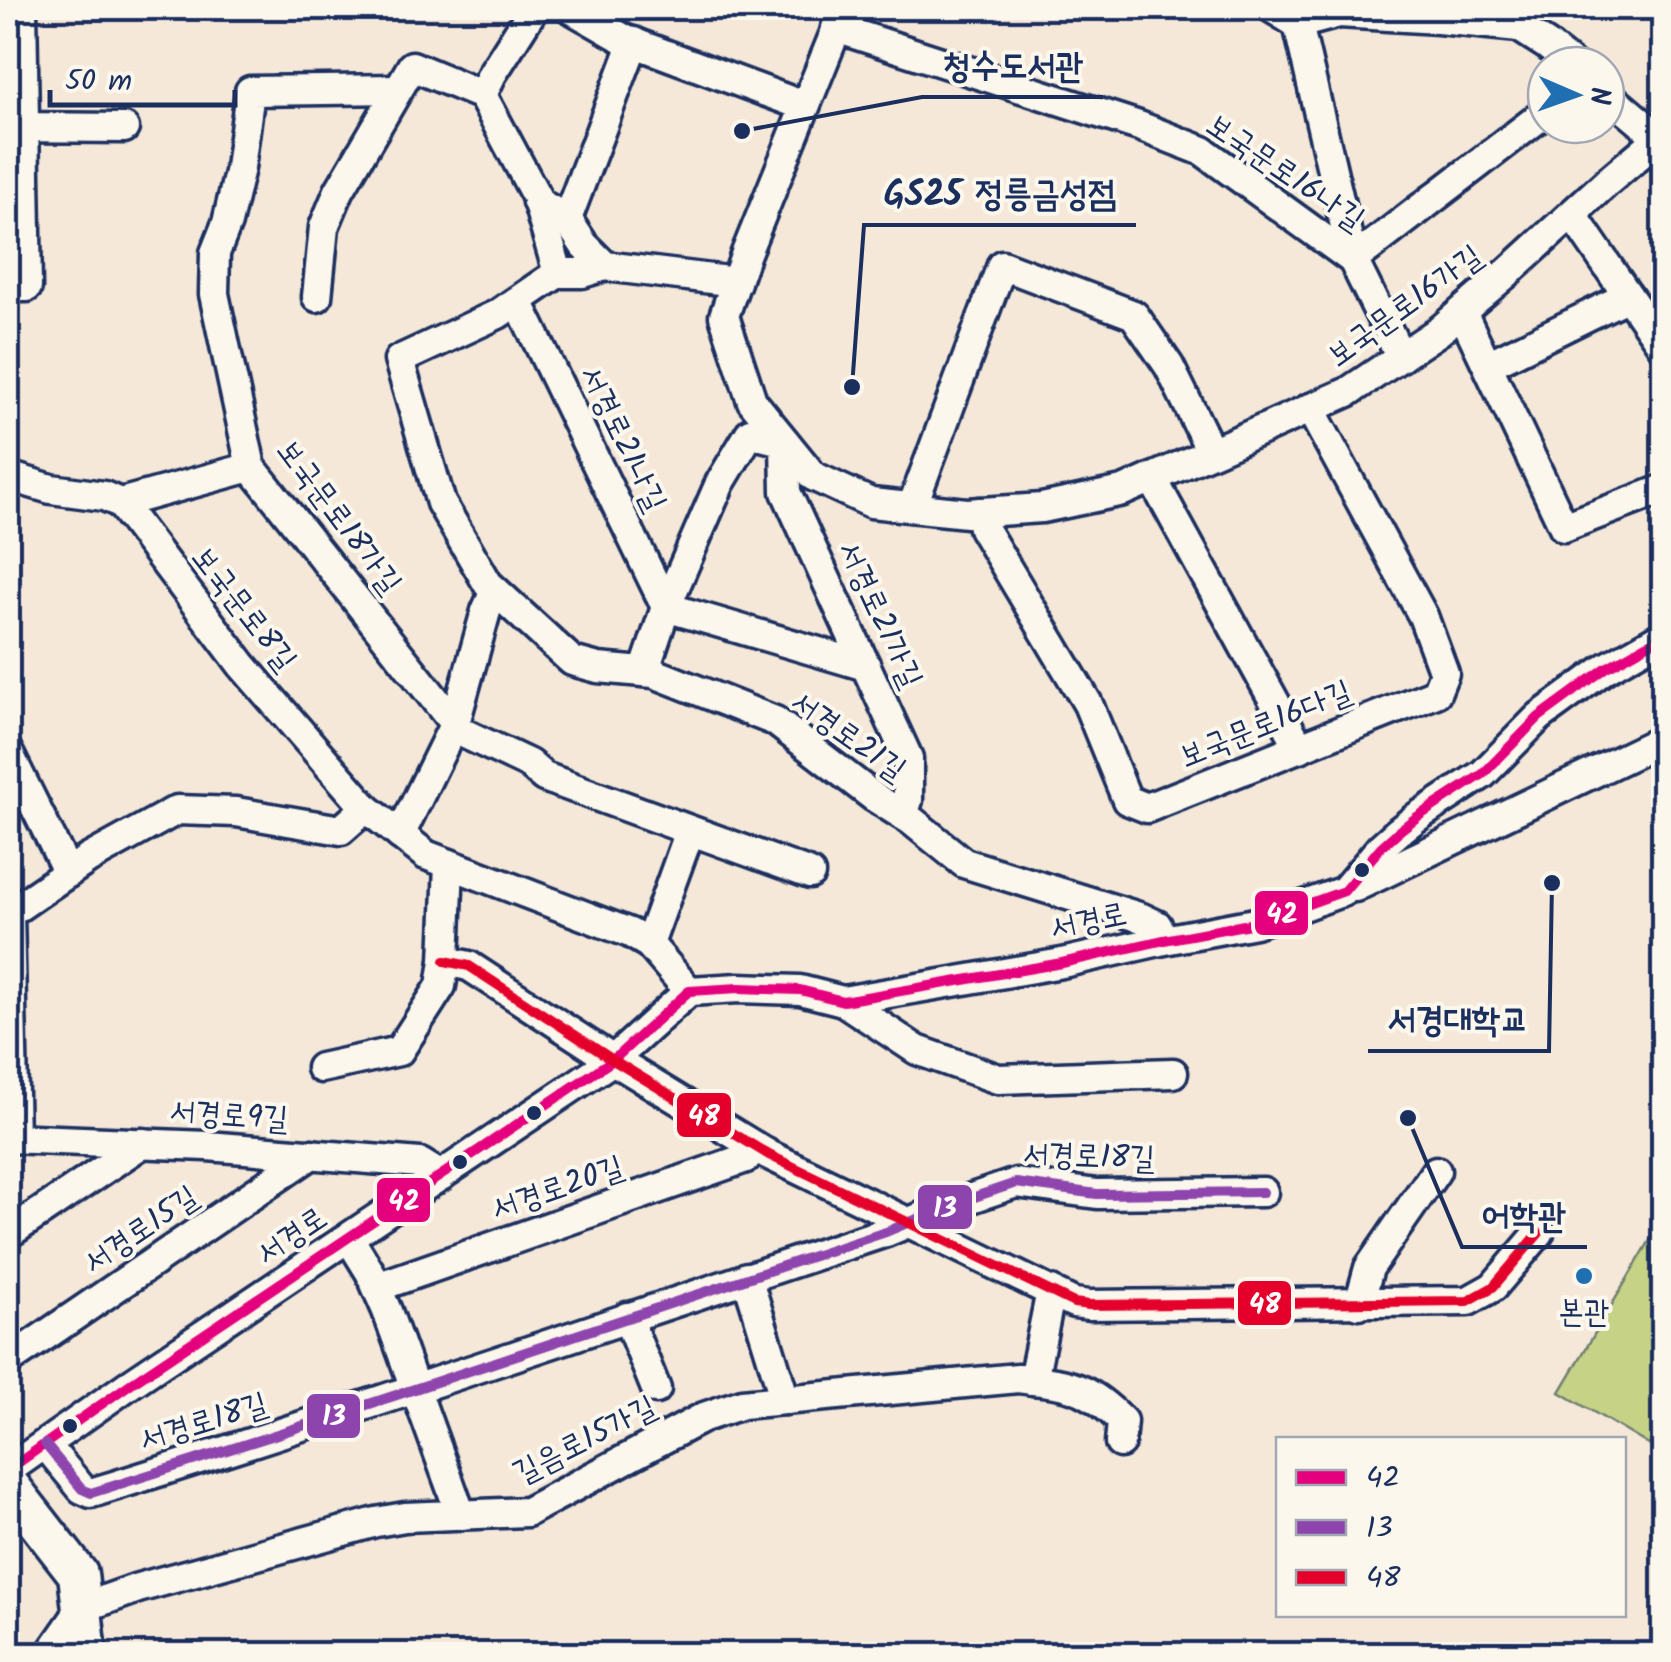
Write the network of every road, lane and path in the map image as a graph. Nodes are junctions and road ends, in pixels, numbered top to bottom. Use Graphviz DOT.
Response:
graph roads {
  1 [pos="22,8"];
  2 [pos="534,8"];
  3 [pos="570,8"];
  4 [pos="1272,8"];
  5 [pos="1518,17"];
  6 [pos="840,18"];
  7 [pos="1298,24"];
  8 [pos="634,42"];
  9 [pos="1548,45"];
  10 [pos="398,89"];
  11 [pos="482,95"];
  12 [pos="804,106"];
  13 [pos="1626,110"];
  14 [pos="1526,127"];
  15 [pos="16,128"];
  16 [pos="124,128"];
  17 [pos="1661,140"];
  18 [pos="538,202"];
  19 [pos="1572,214"];
  20 [pos="567,219"];
  21 [pos="1354,260"];
  22 [pos="605,266"];
  23 [pos="558,273"];
  24 [pos="736,282"];
  25 [pos="8,288"];
  26 [pos="1628,296"];
  27 [pos="317,297"];
  28 [pos="518,300"];
  29 [pos="1462,312"];
  30 [pos="1664,348"];
  31 [pos="1401,356"];
  32 [pos="1488,365"];
  33 [pos="1310,408"];
  34 [pos="785,442"];
  35 [pos="1211,451"];
  36 [pos="251,467"];
  37 [pos="8,476"];
  38 [pos="1152,478"];
  39 [pos="1664,489"];
  40 [pos="120,502"];
  41 [pos="912,507"];
  42 [pos="980,512"];
  43 [pos="494,590"];
  44 [pos="666,607"];
  45 [pos="1664,635"];
  46 [pos="866,666"];
  47 [pos="644,672"];
  48 [pos="454,722"];
  49 [pos="1664,739"];
  50 [pos="1300,748"];
  51 [pos="8,752"];
  52 [pos="366,808"];
  53 [pos="903,816"];
  54 [pos="690,831"];
  55 [pos="400,835"];
  56 [pos="449,864"];
  57 [pos="68,873"];
  58 [pos="810,874"];
  59 [pos="1344,892"];
  60 [pos="8,913"];
  61 [pos="1164,940"];
  62 [pos="648,944"];
  63 [pos="446,961"];
  64 [pos="689,992"];
  65 [pos="844,1002"];
  66 [pos="613,1060"];
  67 [pos="322,1068"];
  68 [pos="1173,1072"];
  69 [pos="11,1138"];
  70 [pos="142,1143"];
  71 [pos="758,1149"];
  72 [pos="312,1154"];
  73 [pos="1436,1172"];
  74 [pos="441,1176"];
  75 [pos="1263,1192"];
  76 [pos="910,1223"];
  77 [pos="1540,1233"];
  78 [pos="8,1234"];
  79 [pos="349,1238"];
  80 [pos="747,1278"];
  81 [pos="377,1288"];
  82 [pos="1051,1291"];
  83 [pos="1359,1304"];
  84 [pos="627,1317"];
  85 [pos="14,1352"];
  86 [pos="1033,1380"];
  87 [pos="415,1388"];
  88 [pos="656,1389"];
  89 [pos="785,1400"];
  90 [pos="45,1444"];
  91 [pos="1120,1444"];
  92 [pos="8,1470"];
  93 [pos="8,1484"];
  94 [pos="461,1515"];
  95 [pos="82,1608"];
  96 [pos="50,1654"];
  97 [pos="87,1654"];
  1 -- 15 [label="street"];
  2 -- 11 [label="street"];
  3 -- 8 [label="street"];
  4 -- 7 [label="street"];
  5 -- 7 [label="street"];
  5 -- 9 [label="street"];
  6 -- 12 [label="street, 보국문로16가길"];
  6 -- 21 [label="street, 보국문로16나길"];
  7 -- 21 [label="street"];
  8 -- 12 [label="street"];
  8 -- 20 [label="street"];
  10 -- 11 [label="street"];
  10 -- 27 [label="street"];
  10 -- 36 [label="street, 보국문로18가길"];
  11 -- 18 [label="street"];
  12 -- 24 [label="street, 보국문로16가길"];
  13 -- 17 [label="street"];
  14 -- 21 [label="street, 보국문로16나길"];
  15 -- 16 [label="street"];
  15 -- 25 [label="street"];
  17 -- 19 [label="street, 보국문로16가길"];
  18 -- 20 [label="street"];
  18 -- 23 [label="street"];
  19 -- 26 [label="street"];
  19 -- 29 [label="street, 보국문로16가길"];
  20 -- 22 [label="street"];
  21 -- 31 [label="street"];
  22 -- 23 [label="street, 서경로21길"];
  22 -- 24 [label="street, 서경로21길"];
  23 -- 28 [label="street, 서경로21길"];
  24 -- 34 [label="street, 보국문로16가길"];
  26 -- 30 [label="street"];
  26 -- 32 [label="street"];
  28 -- 43 [label="street, 서경로21길"];
  28 -- 44 [label="street, 서경로21나길"];
  29 -- 31 [label="street, 보국문로16가길"];
  29 -- 32 [label="street"];
  31 -- 33 [label="street, 보국문로16가길"];
  32 -- 39 [label="street"];
  33 -- 35 [label="street, 보국문로16가길"];
  33 -- 50 [label="street, 보국문로16다길"];
  34 -- 41 [label="street, 보국문로16가길"];
  34 -- 44 [label="street"];
  34 -- 46 [label="street, 서경로21가길"];
  35 -- 38 [label="street, 보국문로16가길"];
  35 -- 41 [label="street"];
  36 -- 40 [label="street"];
  36 -- 48 [label="street, 보국문로18가길"];
  37 -- 40 [label="street"];
  38 -- 42 [label="street, 보국문로16가길"];
  38 -- 50 [label="street"];
  40 -- 52 [label="street, 보국문로8길"];
  41 -- 42 [label="street, 보국문로16가길"];
  42 -- 50 [label="street, 보국문로16다길"];
  43 -- 47 [label="street, 서경로21길"];
  43 -- 48 [label="street"];
  44 -- 46 [label="street"];
  44 -- 47 [label="street"];
  45 -- 59 [label="street, 서경로"];
  46 -- 53 [label="street, 서경로21가길"];
  47 -- 53 [label="street, 서경로21길"];
  48 -- 54 [label="street, 보국문로18가길"];
  48 -- 55 [label="street"];
  49 -- 59 [label="street, 서경로"];
  51 -- 57 [label="street"];
  52 -- 55 [label="street, 보국문로8길"];
  52 -- 57 [label="street"];
  53 -- 61 [label="street, 서경로21길"];
  54 -- 58 [label="street, 보국문로18가길"];
  54 -- 62 [label="street"];
  55 -- 56 [label="street, 보국문로8길"];
  56 -- 62 [label="street, 보국문로8길"];
  56 -- 63 [label="street"];
  57 -- 60 [label="street"];
  59 -- 61 [label="street, 서경로"];
  60 -- 69 [label="street"];
  61 -- 65 [label="street, 서경로"];
  62 -- 64 [label="street, 보국문로8길"];
  63 -- 66 [label="street"];
  63 -- 67 [label="street"];
  64 -- 65 [label="street, 서경로"];
  64 -- 66 [label="street, 서경로"];
  65 -- 68 [label="street, 서경로"];
  66 -- 71 [label="street"];
  66 -- 74 [label="street, 서경로"];
  69 -- 70 [label="street, 서경로9길"];
  70 -- 72 [label="street, 서경로9길"];
  70 -- 78 [label="street"];
  71 -- 76 [label="street"];
  71 -- 81 [label="street, 서경로20길"];
  72 -- 74 [label="street, 서경로9길"];
  72 -- 85 [label="street, 서경로15길"];
  73 -- 83 [label="street"];
  74 -- 79 [label="street, 서경로"];
  75 -- 76 [label="street, 서경로18길"];
  76 -- 80 [label="street, 서경로18길"];
  76 -- 82 [label="street"];
  77 -- 83 [label="street"];
  79 -- 81 [label="street"];
  79 -- 90 [label="street, 서경로"];
  80 -- 84 [label="street, 서경로18길"];
  80 -- 89 [label="street"];
  81 -- 87 [label="street"];
  82 -- 83 [label="street"];
  82 -- 86 [label="street"];
  84 -- 87 [label="street, 서경로18길"];
  84 -- 88 [label="street"];
  86 -- 89 [label="street, 길음로15가길"];
  86 -- 91 [label="street, 길음로15가길"];
  87 -- 90 [label="street, 서경로18길"];
  87 -- 94 [label="street"];
  89 -- 94 [label="street, 길음로15가길"];
  90 -- 92 [label="street, 서경로"];
  93 -- 95 [label="street"];
  94 -- 95 [label="street, 길음로15가길"];
  95 -- 96 [label="street"];
  95 -- 97 [label="street"];
}
